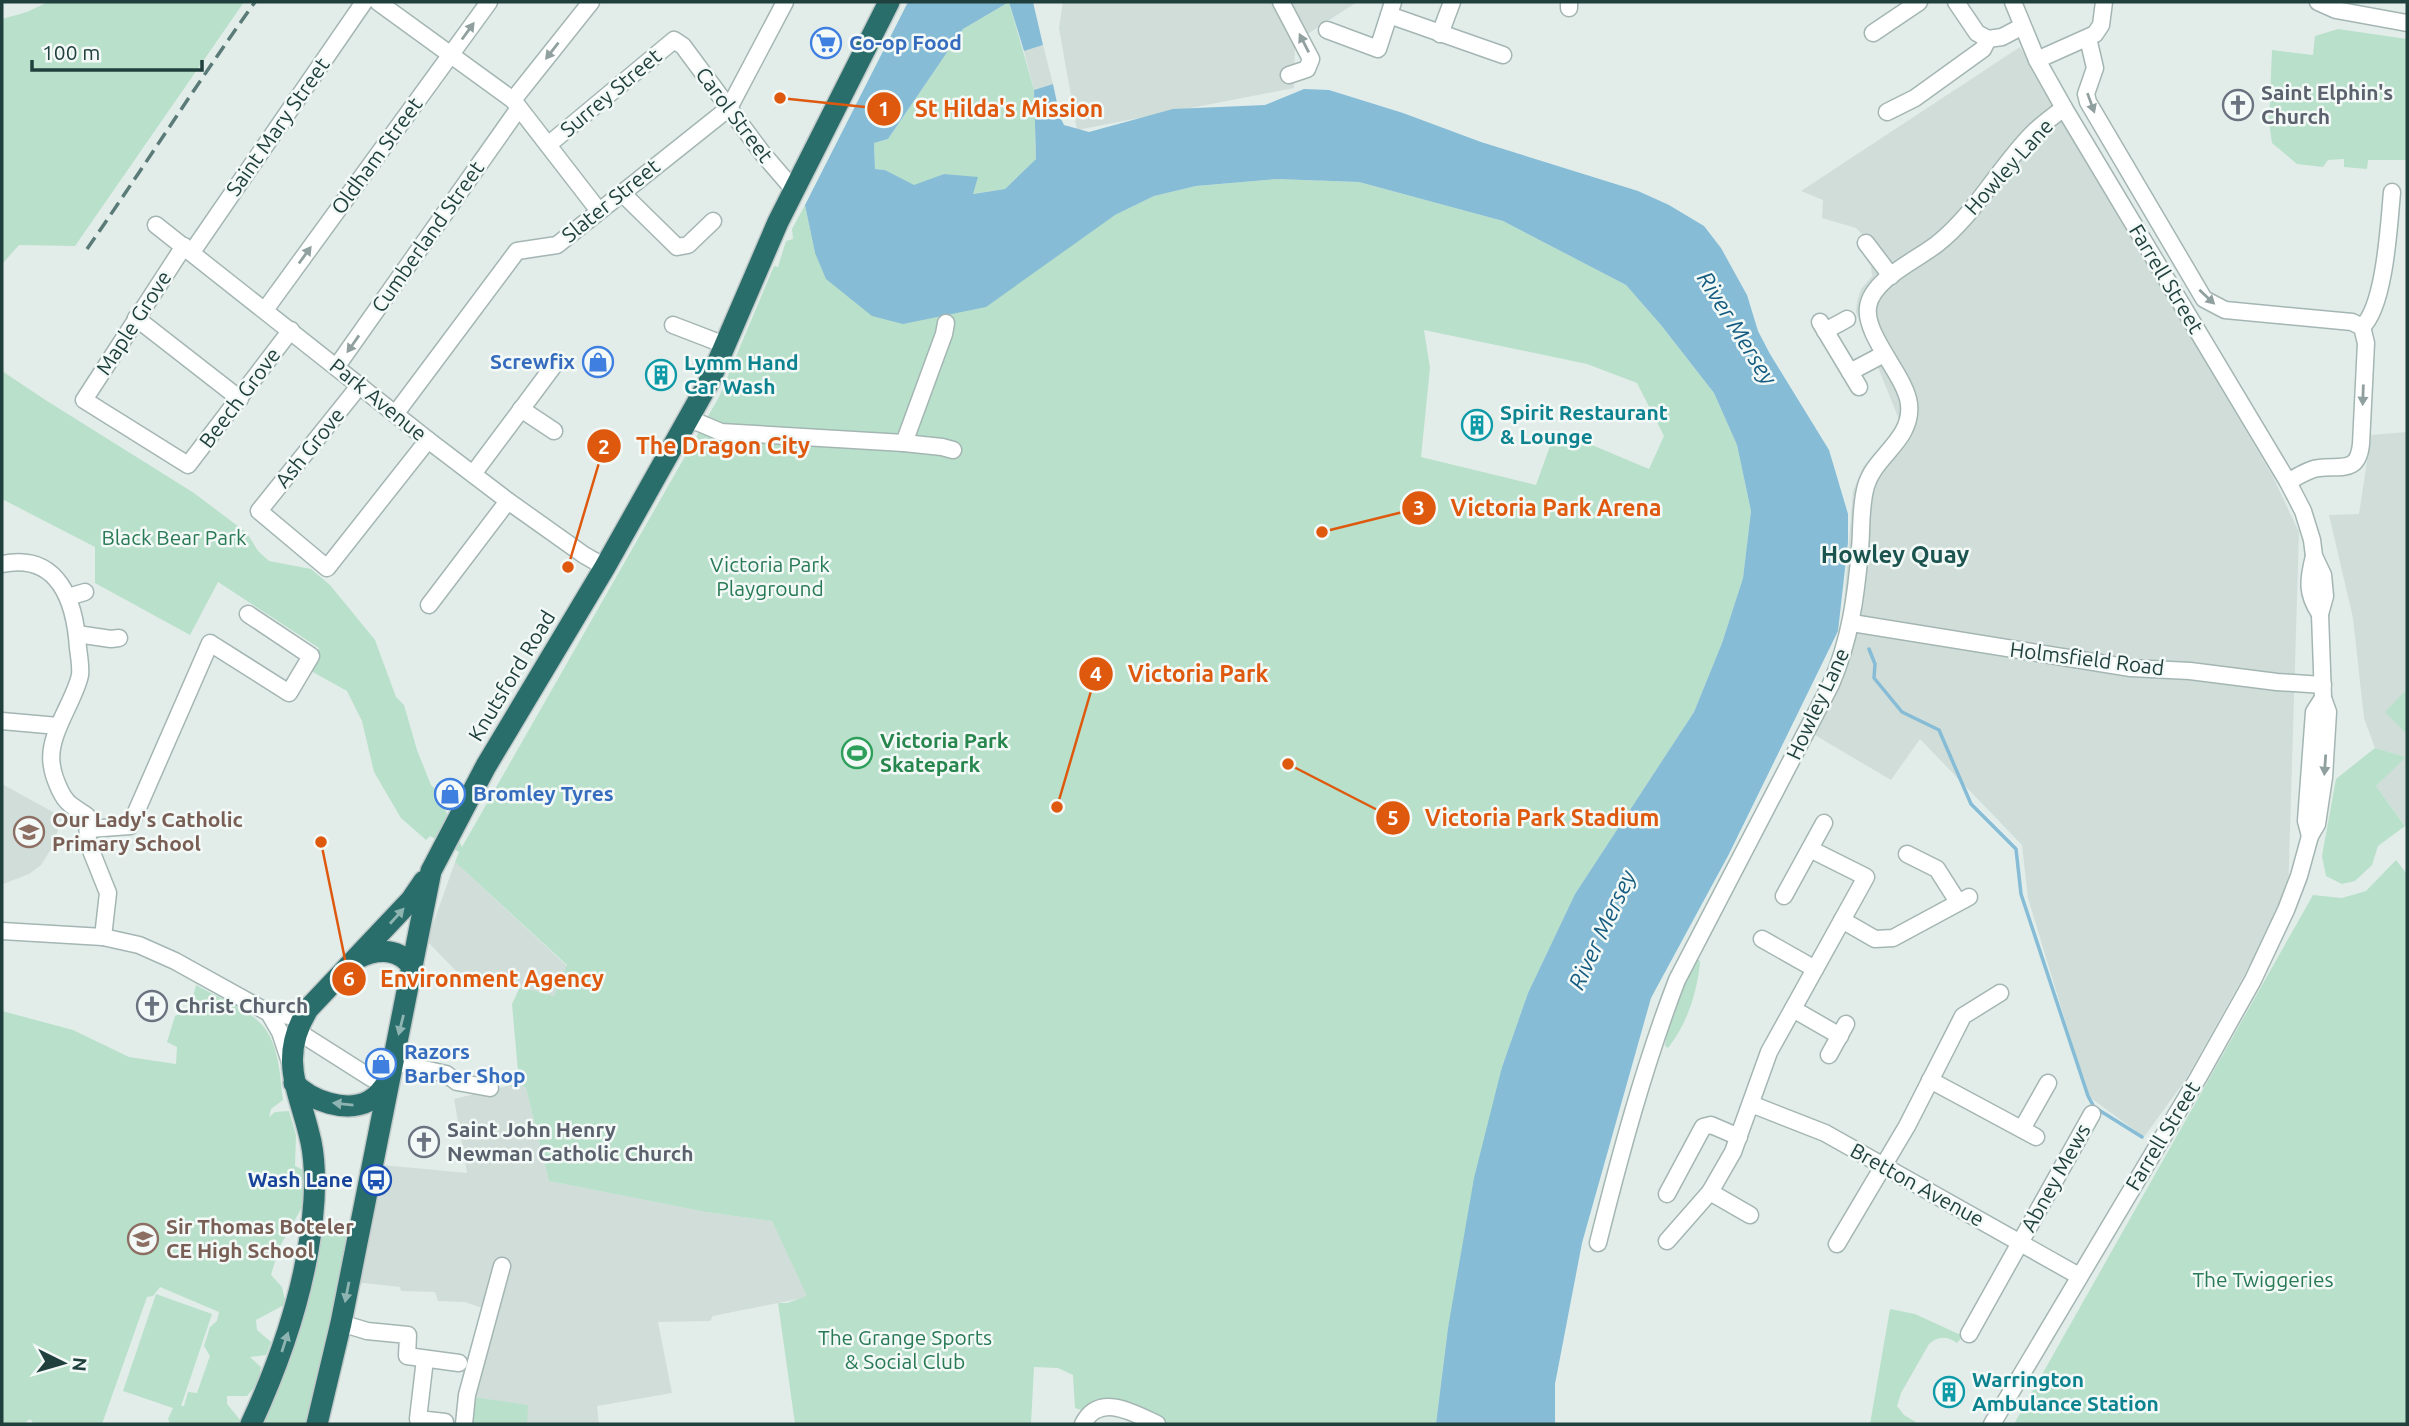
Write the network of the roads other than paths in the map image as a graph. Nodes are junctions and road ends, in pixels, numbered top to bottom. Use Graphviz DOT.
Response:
graph roads {
  1 [pos="364,2"];
  2 [pos="377,2"];
  3 [pos="489,2"];
  4 [pos="592,2"];
  5 [pos="785,2"];
  6 [pos="889,2"];
  7 [pos="1281,2"];
  8 [pos="1452,2"];
  9 [pos="1919,2"];
  10 [pos="1956,2"];
  11 [pos="2013,2"];
  12 [pos="2104,2"];
  13 [pos="2318,2"];
  14 [pos="1391,9"];
  15 [pos="2407,23"];
  16 [pos="2021,27"];
  17 [pos="1327,30"];
  18 [pos="1872,33"];
  19 [pos="1440,34"];
  20 [pos="2088,38"];
  21 [pos="1988,39"];
  22 [pos="674,40"];
  23 [pos="450,55"];
  24 [pos="1503,55"];
  25 [pos="2037,60"];
  26 [pos="1289,75"];
  27 [pos="516,104"];
  28 [pos="729,108"];
  29 [pos="2064,108"];
  30 [pos="1888,112"];
  31 [pos="548,145"];
  32 [pos="794,190"];
  33 [pos="2392,192"];
  34 [pos="622,193"];
  35 [pos="599,211"];
  36 [pos="713,221"];
  37 [pos="156,225"];
  38 [pos="1866,243"];
  39 [pos="188,249"];
  40 [pos="1891,276"];
  41 [pos="265,310"];
  42 [pos="136,318"];
  43 [pos="1847,318"];
  44 [pos="946,323"];
  45 [pos="673,325"];
  46 [pos="2362,327"];
  47 [pos="291,330"];
  48 [pos="725,345"];
  49 [pos="1884,354"];
  50 [pos="555,364"];
  51 [pos="337,366"];
  52 [pos="1850,372"];
  53 [pos="360,385"];
  54 [pos="1858,387"];
  55 [pos="240,399"];
  56 [pos="521,409"];
  57 [pos="396,413"];
  58 [pos="690,419"];
  59 [pos="554,431"];
  60 [pos="428,440"];
  61 [pos="904,443"];
  62 [pos="953,450"];
  63 [pos="188,465"];
  64 [pos="473,474"];
  65 [pos="2288,482"];
  66 [pos="508,501"];
  67 [pos="2,564"];
  68 [pos="606,566"];
  69 [pos="85,592"];
  70 [pos="68,597"];
  71 [pos="429,605"];
  72 [pos="248,614"];
  73 [pos="1852,623"];
  74 [pos="77,634"];
  75 [pos="119,638"];
  76 [pos="2323,692"];
  77 [pos="2,721"];
  78 [pos="58,726"];
  79 [pos="1824,823"];
  80 [pos="89,830"];
  81 [pos="1810,849"];
  82 [pos="1907,854"];
  83 [pos="431,871"];
  84 [pos="1784,896"];
  85 [pos="1842,920"];
  86 [pos="2,931"];
  87 [pos="103,937"];
  88 [pos="1762,939"];
  89 [pos="358,958"];
  90 [pos="413,968"];
  91 [pos="1815,969"];
  92 [pos="2000,993"];
  93 [pos="308,1009"];
  94 [pos="1793,1009"];
  95 [pos="269,1013"];
  96 [pos="297,1031"];
  97 [pos="1829,1055"];
  98 [pos="384,1074"];
  99 [pos="293,1075"];
  100 [pos="1930,1080"];
  101 [pos="2048,1083"];
  102 [pos="490,1088"];
  103 [pos="1751,1104"];
  104 [pos="2092,1114"];
  105 [pos="1739,1138"];
  106 [pos="1883,1166"];
  107 [pos="1710,1192"];
  108 [pos="1667,1194"];
  109 [pos="1750,1215"];
  110 [pos="1667,1241"];
  111 [pos="2020,1242"];
  112 [pos="1598,1244"];
  113 [pos="1837,1244"];
  114 [pos="502,1266"];
  115 [pos="2079,1276"];
  116 [pos="341,1323"];
  117 [pos="1969,1334"];
  118 [pos="425,1359"];
  119 [pos="459,1363"];
  120 [pos="258,1418"];
  121 [pos="445,1422"];
  122 [pos="317,1424"];
  123 [pos="464,1424"];
  124 [pos="1083,1424"];
  125 [pos="1157,1424"];
  126 [pos="1992,1424"];
  1 -- 39 [label="street, Saint Mary Street"];
  2 -- 23 [label="street"];
  23 -- 3 [label="street, Oldham Street, one-way"];
  4 -- 27 [label="street, Cumberland Street, one-way"];
  5 -- 28 [label="street, Slater Street"];
  6 -- 32 [label="highway, Knutsford Road"];
  26 -- 7 [label="street, one-way"];
  8 -- 19 [label="street"];
  9 -- 18 [label="street"];
  10 -- 21 [label="street"];
  11 -- 16 [label="street, Farrell Street"];
  12 -- 20 [label="street"];
  13 -- 15 [label="street"];
  14 -- 17 [label="street"];
  14 -- 19 [label="street"];
  16 -- 21 [label="street"];
  16 -- 25 [label="street, Farrell Street"];
  19 -- 24 [label="street"];
  20 -- 25 [label="street"];
  20 -- 46 [label="street, one-way"];
  21 -- 30 [label="street"];
  22 -- 28 [label="street, Carol Street"];
  22 -- 31 [label="street, Surrey Street"];
  23 -- 27 [label="street"];
  41 -- 23 [label="street, Oldham Street, one-way"];
  25 -- 29 [label="street, Farrell Street"];
  27 -- 31 [label="street"];
  27 -- 51 [label="street, Cumberland Street, one-way"];
  28 -- 32 [label="street, Carol Street"];
  28 -- 34 [label="street, Slater Street"];
  29 -- 40 [label="street, Howley Lane"];
  29 -- 65 [label="street, Farrell Street"];
  31 -- 35 [label="street"];
  32 -- 48 [label="highway, Knutsford Road"];
  33 -- 46 [label="street"];
  34 -- 35 [label="street, Slater Street"];
  34 -- 36 [label="street"];
  35 -- 57 [label="street, Slater Street"];
  37 -- 39 [label="street, Park Avenue"];
  38 -- 40 [label="street"];
  39 -- 41 [label="street, Park Avenue"];
  39 -- 42 [label="street, Maple Grove"];
  40 -- 49 [label="street, Howley Lane"];
  41 -- 47 [label="street, Park Avenue"];
  42 -- 55 [label="street"];
  42 -- 63 [label="street, Maple Grove"];
  43 -- 52 [label="street"];
  44 -- 61 [label="street"];
  45 -- 48 [label="street"];
  46 -- 65 [label="street, one-way"];
  47 -- 51 [label="street, Park Avenue"];
  47 -- 55 [label="street, Beech Grove"];
  48 -- 58 [label="highway, Knutsford Road"];
  49 -- 52 [label="street"];
  49 -- 73 [label="street, Howley Lane"];
  50 -- 56 [label="street"];
  51 -- 53 [label="street, Park Avenue"];
  52 -- 54 [label="street"];
  53 -- 57 [label="street, Park Avenue"];
  53 -- 60 [label="street, Ash Grove"];
  55 -- 63 [label="street, Beech Grove"];
  56 -- 59 [label="street"];
  56 -- 64 [label="street"];
  57 -- 60 [label="street, Park Avenue"];
  58 -- 61 [label="street"];
  58 -- 68 [label="highway, Knutsford Road"];
  60 -- 64 [label="street, Park Avenue"];
  61 -- 62 [label="street"];
  64 -- 66 [label="street, Park Avenue"];
  65 -- 76 [label="street, Farrell Street"];
  66 -- 68 [label="street, Park Avenue"];
  66 -- 71 [label="street"];
  67 -- 70 [label="street"];
  68 -- 83 [label="highway, Knutsford Road"];
  69 -- 70 [label="street"];
  70 -- 74 [label="street"];
  72 -- 80 [label="street"];
  73 -- 76 [label="street, Holmsfield Road"];
  73 -- 112 [label="street, Howley Lane"];
  74 -- 75 [label="street"];
  74 -- 78 [label="street"];
  76 -- 115 [label="street, Farrell Street"];
  77 -- 78 [label="street"];
  78 -- 80 [label="street"];
  79 -- 81 [label="street"];
  80 -- 87 [label="street"];
  81 -- 84 [label="street"];
  81 -- 85 [label="street"];
  82 -- 85 [label="street"];
  89 -- 83 [label="highway, one-way"];
  83 -- 90 [label="highway, Knutsford Road"];
  85 -- 91 [label="street"];
  86 -- 87 [label="street"];
  87 -- 95 [label="street"];
  88 -- 91 [label="street"];
  89 -- 90 [label="highway"];
  89 -- 93 [label="highway"];
  90 -- 98 [label="highway, Knutsford Road, one-way"];
  91 -- 94 [label="street"];
  92 -- 100 [label="street"];
  93 -- 95 [label="street"];
  93 -- 96 [label="highway"];
  94 -- 97 [label="street"];
  94 -- 103 [label="street"];
  95 -- 99 [label="street"];
  96 -- 98 [label="street"];
  96 -- 99 [label="highway"];
  98 -- 99 [label="highway, one-way"];
  98 -- 102 [label="street"];
  98 -- 116 [label="highway, Knutsford Road, one-way"];
  120 -- 99 [label="highway, one-way"];
  100 -- 101 [label="street"];
  100 -- 106 [label="street"];
  103 -- 105 [label="street"];
  103 -- 106 [label="street, Bretton Avenue"];
  104 -- 111 [label="street, Abney Mews"];
  105 -- 107 [label="street"];
  105 -- 108 [label="street"];
  106 -- 111 [label="street, Bretton Avenue"];
  106 -- 113 [label="street"];
  107 -- 109 [label="street"];
  107 -- 110 [label="street"];
  111 -- 115 [label="street, Bretton Avenue"];
  111 -- 117 [label="street, Abney Mews"];
  114 -- 123 [label="street"];
  115 -- 126 [label="street, Farrell Street"];
  116 -- 118 [label="street"];
  116 -- 122 [label="highway, Knutsford Road"];
  118 -- 119 [label="street"];
  118 -- 121 [label="street"];
  124 -- 125 [label="street"];
}
